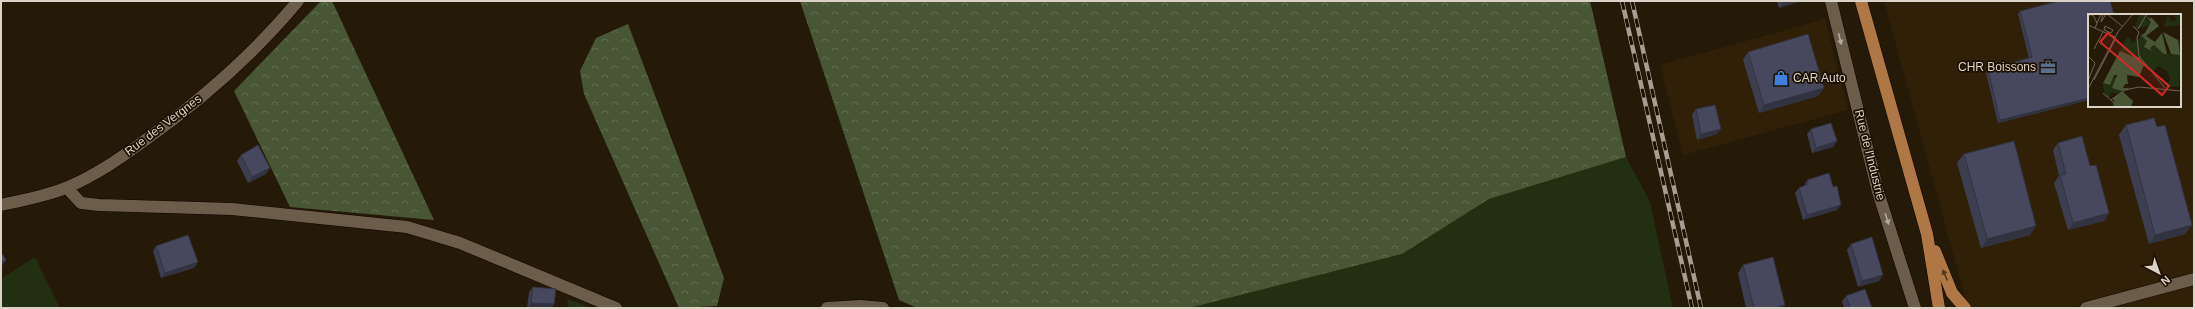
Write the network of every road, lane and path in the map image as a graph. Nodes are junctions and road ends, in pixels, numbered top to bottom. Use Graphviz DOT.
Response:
graph roads {
  1 [pos="298,1"];
  2 [pos="1831,1"];
  3 [pos="1861,1"];
  4 [pos="67,188"];
  5 [pos="1,205"];
  6 [pos="1927,234"];
  7 [pos="2194,279"];
  8 [pos="616,308"];
  9 [pos="827,308"];
  10 [pos="883,308"];
  11 [pos="1915,308"];
  12 [pos="1939,308"];
  13 [pos="1965,308"];
  14 [pos="2086,308"];
  1 -- 4 [label="street, Rue des Vergnes"];
  2 -- 11 [label="street, Rue de l'Industrie, one-way"];
  3 -- 6 [label="main road"];
  4 -- 5 [label="street, Rue des Vergnes"];
  4 -- 8 [label="street"];
  6 -- 12 [label="main road"];
  13 -- 6 [label="main road, one-way"];
  7 -- 14 [label="street"];
  9 -- 10 [label="street"];
}
